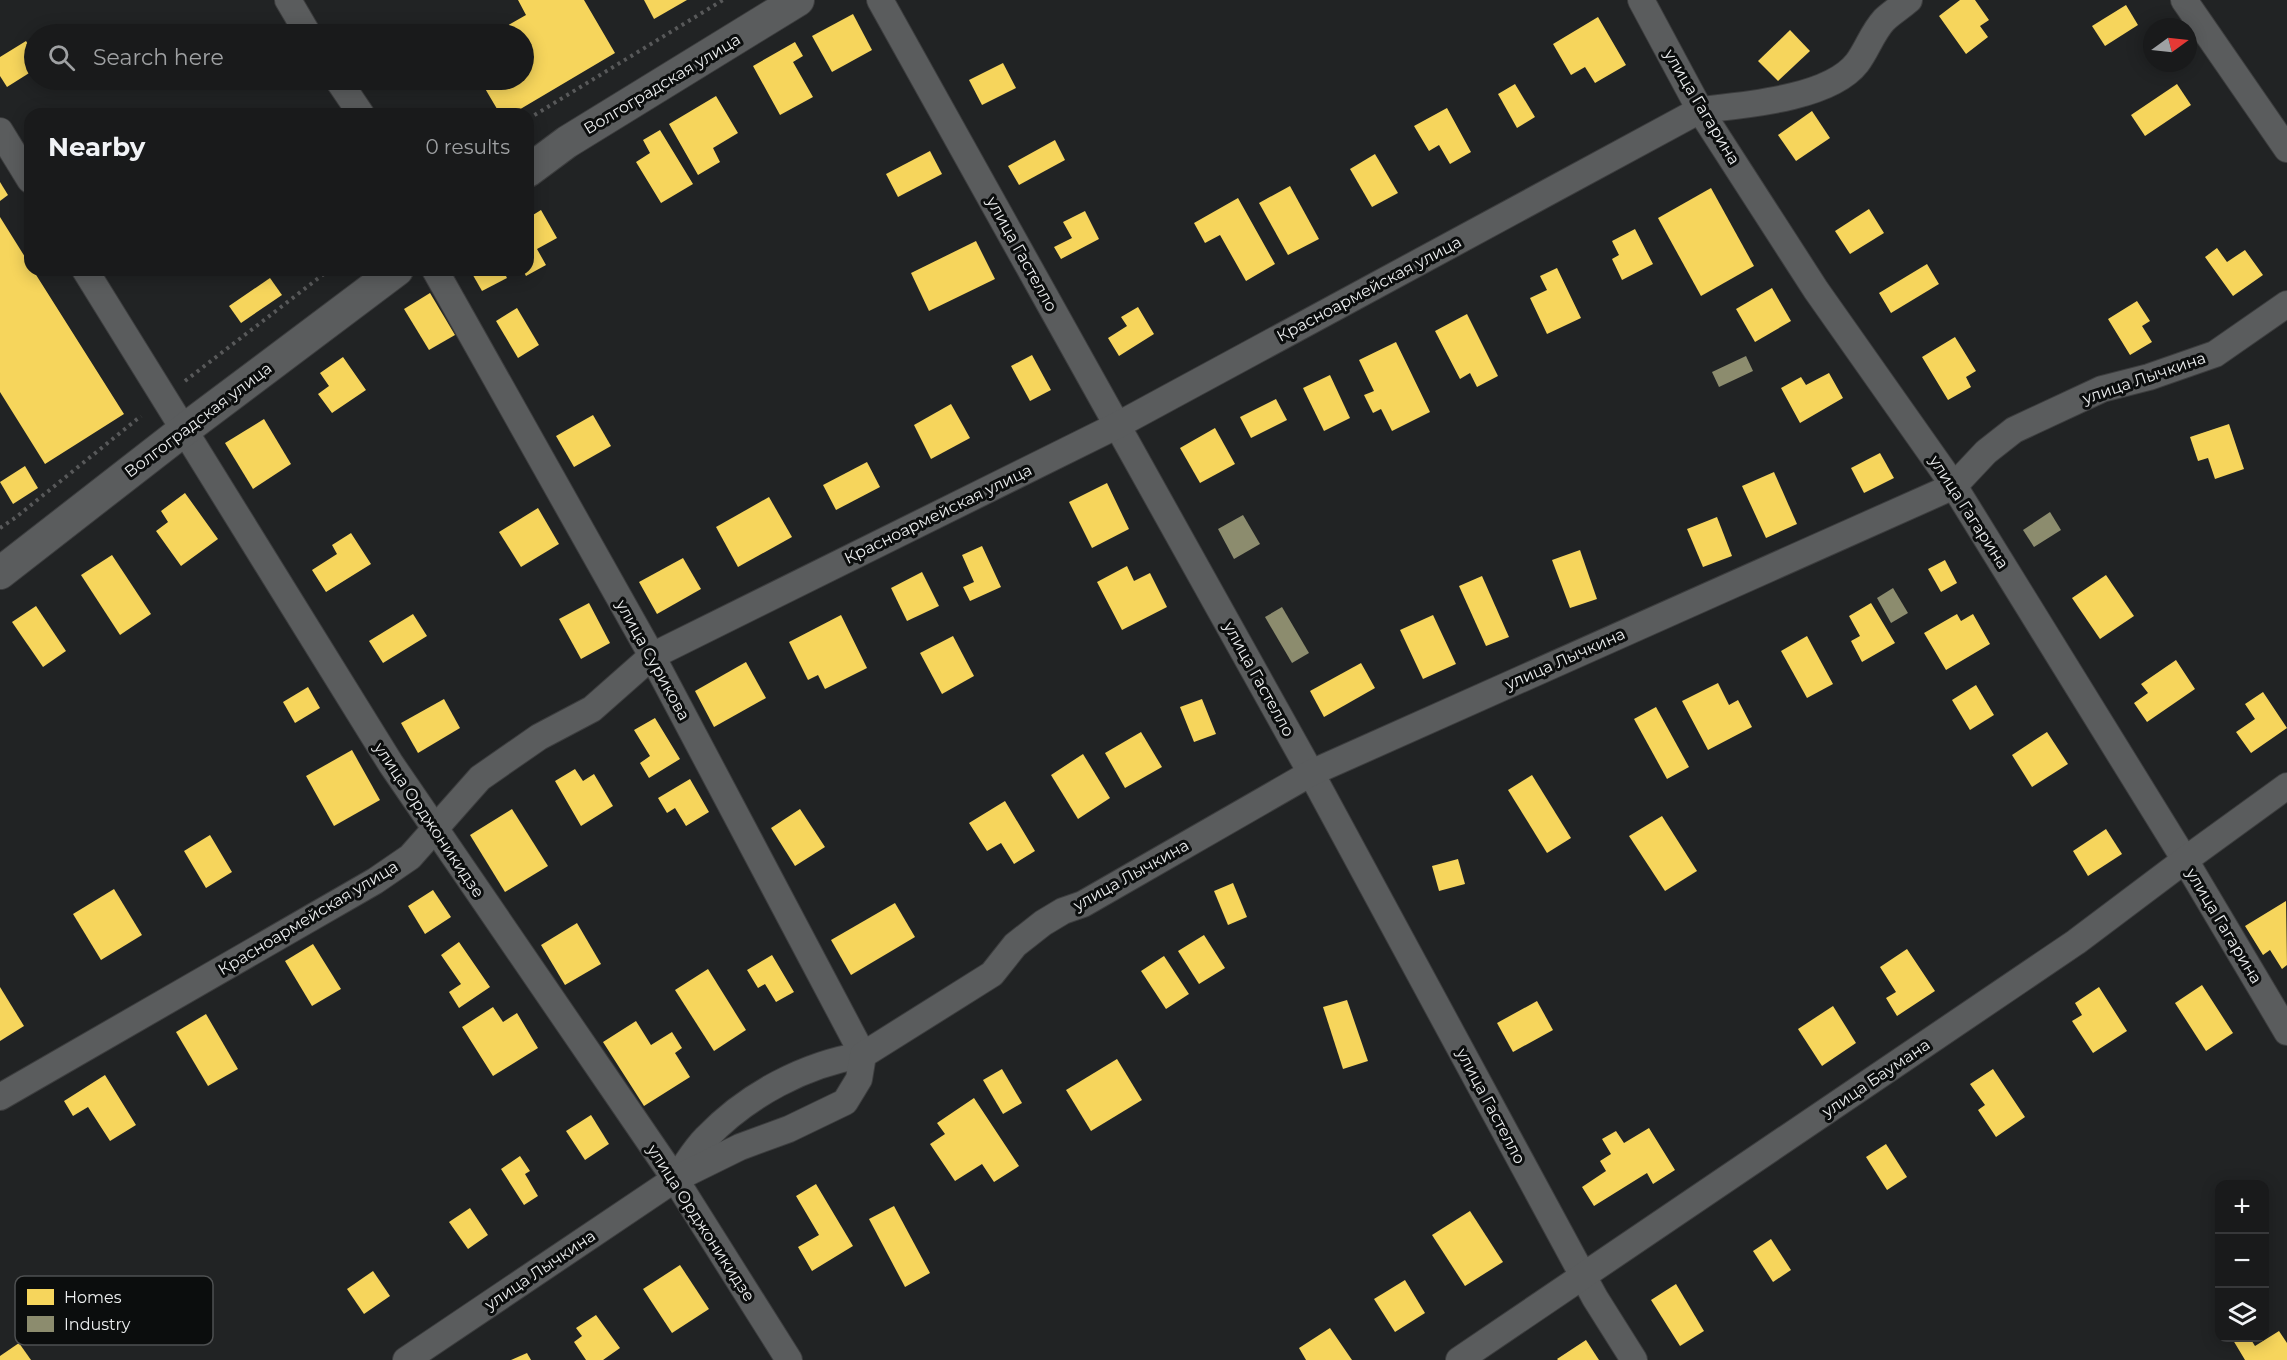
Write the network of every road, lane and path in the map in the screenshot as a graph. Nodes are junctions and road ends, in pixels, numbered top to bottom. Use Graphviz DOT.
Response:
graph roads {
  1 [pos="288,0"];
  2 [pos="723,0"];
  3 [pos="798,0"];
  4 [pos="880,0"];
  5 [pos="1641,0"];
  6 [pos="1909,0"];
  7 [pos="2184,0"];
  8 [pos="302,24"];
  9 [pos="345,90"];
  10 [pos="357,108"];
  11 [pos="1700,110"];
  12 [pos="534,115"];
  13 [pos="0,131"];
  14 [pos="2287,149"];
  15 [pos="534,167"];
  16 [pos="24,170"];
  17 [pos="90,276"];
  18 [pos="389,276"];
  19 [pos="438,276"];
  20 [pos="2287,304"];
  21 [pos="1118,425"];
  22 [pos="184,430"];
  23 [pos="1954,486"];
  24 [pos="0,573"];
  25 [pos="652,656"];
  26 [pos="1311,773"];
  27 [pos="2287,786"];
  28 [pos="434,829"];
  29 [pos="2185,860"];
  30 [pos="2287,1032"];
  31 [pos="863,1055"];
  32 [pos="0,1097"];
  33 [pos="675,1179"];
  34 [pos="1584,1276"];
  35 [pos="406,1360"];
  36 [pos="789,1360"];
  37 [pos="1459,1360"];
  38 [pos="1634,1360"];
  1 -- 8 [label="street"];
  2 -- 12 [label="path"];
  3 -- 15 [label="street, Волгоградская улица"];
  4 -- 21 [label="street, улица Гастелло"];
  5 -- 11 [label="street, улица Гагарина"];
  6 -- 11 [label="street, Красноармейская улица"];
  7 -- 14 [label="street"];
  9 -- 10 [label="street"];
  11 -- 21 [label="street, Красноармейская улица"];
  11 -- 23 [label="street, улица Гагарина"];
  13 -- 16 [label="street"];
  17 -- 22 [label="street, улица Орджоникидзе"];
  18 -- 22 [label="street, Волгоградская улица"];
  19 -- 25 [label="street, улица Сурикова"];
  20 -- 23 [label="street, улица Лычкина"];
  21 -- 25 [label="street, Красноармейская улица"];
  21 -- 26 [label="street, улица Гастелло"];
  22 -- 24 [label="street, Волгоградская улица"];
  22 -- 28 [label="street, улица Орджоникидзе"];
  23 -- 26 [label="street, улица Лычкина"];
  23 -- 29 [label="street, улица Гагарина"];
  25 -- 28 [label="street, Красноармейская улица"];
  25 -- 31 [label="street, улица Сурикова"];
  26 -- 31 [label="street, улица Лычкина"];
  26 -- 34 [label="street, улица Гастелло"];
  27 -- 29 [label="street, улица Баумана"];
  28 -- 32 [label="street, Красноармейская улица"];
  28 -- 33 [label="street, улица Орджоникидзе"];
  29 -- 30 [label="street, улица Гагарина"];
  29 -- 34 [label="street, улица Баумана"];
  31 -- 33 [label="street, улица Лычкина"];
  31 -- 33 [label="street, улица Лычкина"];
  33 -- 35 [label="street, улица Лычкина"];
  33 -- 36 [label="street, улица Орджоникидзе"];
  34 -- 37 [label="street, улица Баумана"];
  34 -- 38 [label="street, улица Гастелло"];
}
